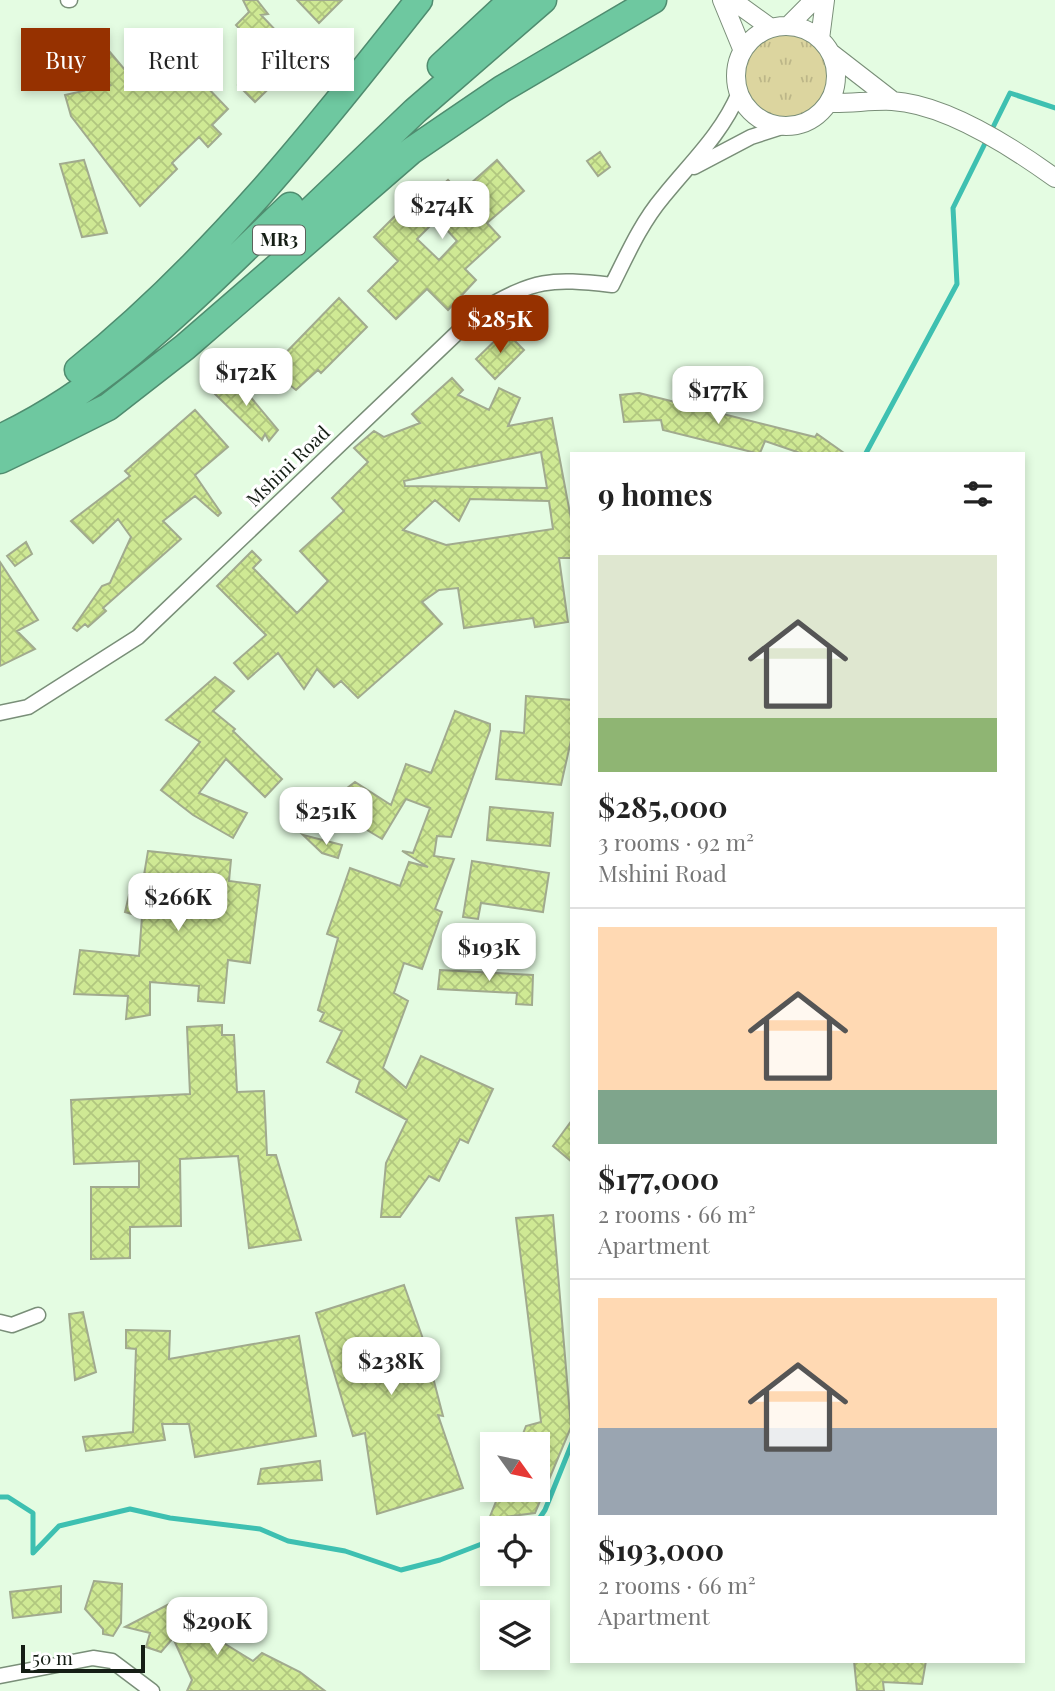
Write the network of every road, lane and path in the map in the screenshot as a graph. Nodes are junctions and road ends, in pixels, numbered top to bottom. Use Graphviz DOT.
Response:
graph roads {
  1 [pos="419,0"];
  2 [pos="512,0"];
  3 [pos="543,0"];
  4 [pos="653,0"];
  5 [pos="722,0"];
  6 [pos="732,0"];
  7 [pos="814,0"];
  8 [pos="825,0"];
  9 [pos="779,27"];
  10 [pos="826,46"];
  11 [pos="743,51"];
  12 [pos="739,93"];
  13 [pos="893,101"];
  14 [pos="828,103"];
  15 [pos="785,126"];
  16 [pos="689,169"];
  17 [pos="1055,178"];
  18 [pos="0,432"];
  19 [pos="0,438"];
  20 [pos="46,438"];
  21 [pos="0,460"];
  22 [pos="0,713"];
  23 [pos="38,1315"];
  24 [pos="0,1322"];
  25 [pos="0,1676"];
  26 [pos="152,1691"];
  1 -- 18 [label="highway"];
  2 -- 19 [label="highway, MR3"];
  3 -- 20 [label="highway, MR3"];
  4 -- 20 [label="highway"];
  5 -- 11 [label="street"];
  6 -- 9 [label="street"];
  7 -- 9 [label="street"];
  8 -- 10 [label="street"];
  9 -- 10 [label="street"];
  9 -- 11 [label="street"];
  10 -- 13 [label="street"];
  10 -- 14 [label="street"];
  11 -- 12 [label="street"];
  12 -- 15 [label="street"];
  12 -- 16 [label="street"];
  13 -- 14 [label="street"];
  13 -- 17 [label="street"];
  14 -- 15 [label="street"];
  15 -- 16 [label="street"];
  16 -- 22 [label="street, Mshini Road"];
  20 -- 21 [label="highway, MR3"];
  23 -- 24 [label="street"];
  25 -- 26 [label="street"];
}
